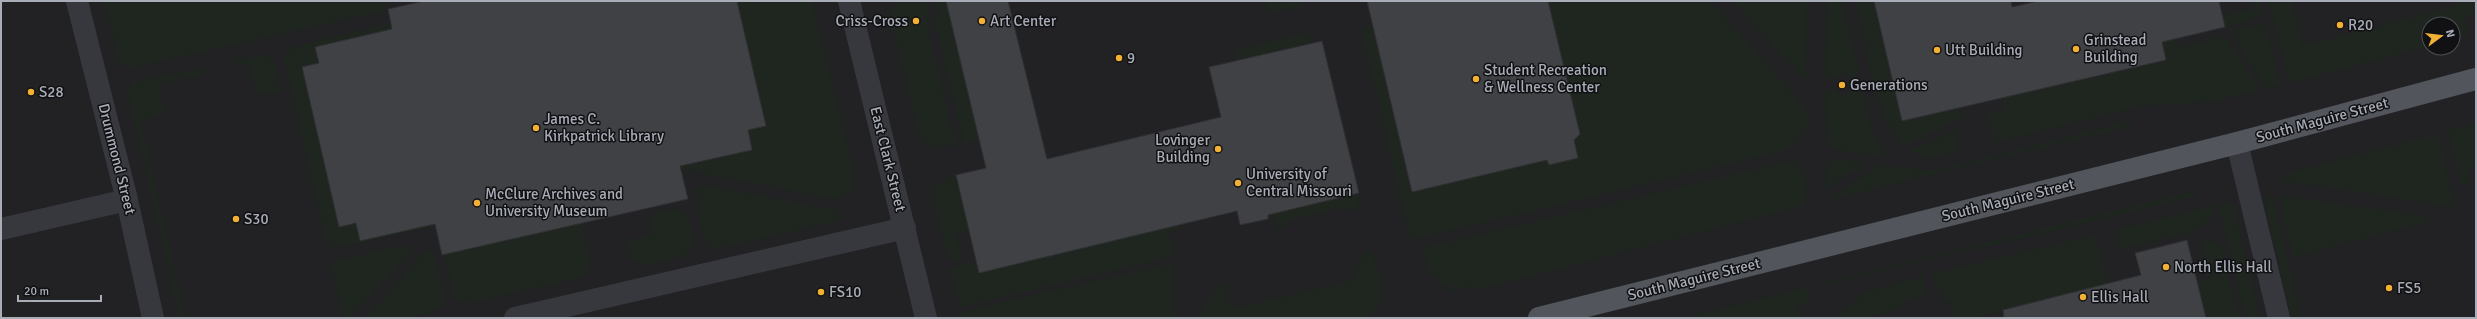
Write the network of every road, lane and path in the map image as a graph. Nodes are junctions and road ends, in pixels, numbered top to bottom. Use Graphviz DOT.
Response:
graph roads {
  1 [pos="77,1"];
  2 [pos="849,1"];
  3 [pos="2476,79"];
  4 [pos="2237,143"];
  5 [pos="127,200"];
  6 [pos="905,228"];
  7 [pos="1,229"];
  8 [pos="153,318"];
  9 [pos="515,318"];
  10 [pos="926,318"];
  11 [pos="1539,318"];
  12 [pos="2279,318"];
  1 -- 5 [label="street, Drummond Street"];
  2 -- 6 [label="street, East Clark Street"];
  3 -- 4 [label="main road, South Maguire Street"];
  4 -- 11 [label="main road, South Maguire Street"];
  4 -- 12 [label="street"];
  5 -- 7 [label="street"];
  5 -- 8 [label="street, Drummond Street"];
  6 -- 9 [label="street"];
  6 -- 10 [label="street, East Clark Street"];
}
